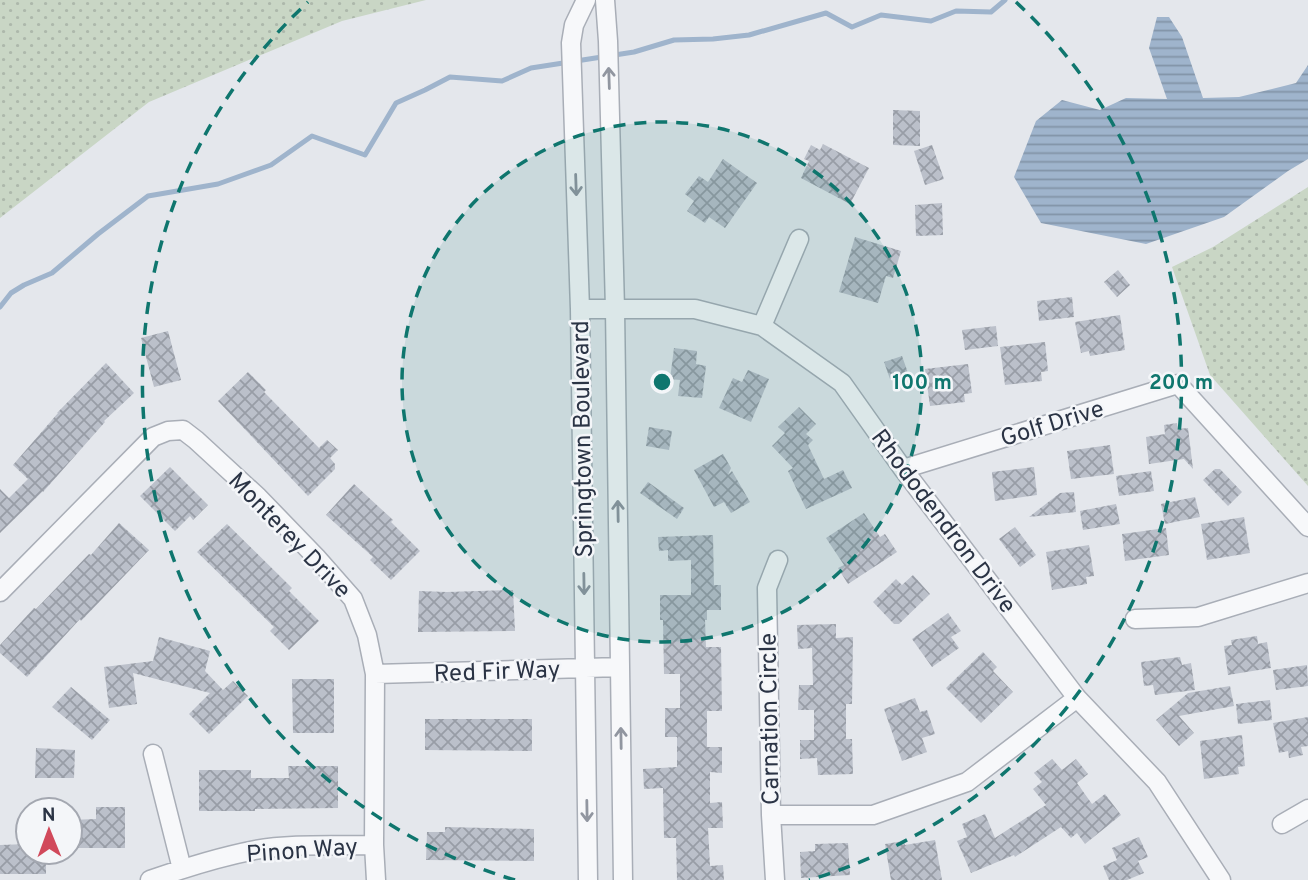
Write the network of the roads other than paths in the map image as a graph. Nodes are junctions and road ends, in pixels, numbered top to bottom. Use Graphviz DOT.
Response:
graph roads {
  1 [pos="586,0"];
  2 [pos="605,0"];
  3 [pos="799,239"];
  4 [pos="580,309"];
  5 [pos="615,309"];
  6 [pos="762,327"];
  7 [pos="903,469"];
  8 [pos="1308,527"];
  9 [pos="778,560"];
  10 [pos="1308,583"];
  11 [pos="0,592"];
  12 [pos="1135,619"];
  13 [pos="585,667"];
  14 [pos="620,667"];
  15 [pos="375,674"];
  16 [pos="1077,698"];
  17 [pos="153,754"];
  18 [pos="1308,808"];
  19 [pos="771,815"];
  20 [pos="1282,824"];
  21 [pos="374,845"];
  22 [pos="182,869"];
  23 [pos="1214,877"];
  24 [pos="150,880"];
  25 [pos="376,880"];
  26 [pos="588,880"];
  27 [pos="623,880"];
  28 [pos="775,880"];
  1 -- 4 [label="street, Springtown Boulevard, one-way"];
  5 -- 2 [label="street, Springtown Boulevard, one-way"];
  3 -- 6 [label="street"];
  4 -- 5 [label="street, Rhododendron Drive"];
  4 -- 13 [label="street, Springtown Boulevard, one-way"];
  5 -- 6 [label="street, Rhododendron Drive"];
  14 -- 5 [label="street, Springtown Boulevard, one-way"];
  6 -- 7 [label="street, Rhododendron Drive"];
  7 -- 8 [label="street, Golf Drive"];
  7 -- 16 [label="street, Rhododendron Drive"];
  9 -- 19 [label="street, Carnation Circle"];
  10 -- 12 [label="street"];
  11 -- 15 [label="street, Monterey Drive"];
  13 -- 14 [label="street, Red Fir Way"];
  13 -- 15 [label="street, Red Fir Way"];
  13 -- 26 [label="street, Springtown Boulevard, one-way"];
  27 -- 14 [label="street, Springtown Boulevard, one-way"];
  15 -- 21 [label="street, Monterey Drive"];
  16 -- 19 [label="street"];
  16 -- 23 [label="street, Rhododendron Drive"];
  17 -- 22 [label="street"];
  18 -- 20 [label="street"];
  19 -- 28 [label="street, Carnation Circle"];
  21 -- 22 [label="street, Pinon Way"];
  21 -- 25 [label="street, Monterey Drive"];
  22 -- 24 [label="street, Pinon Way"];
}
